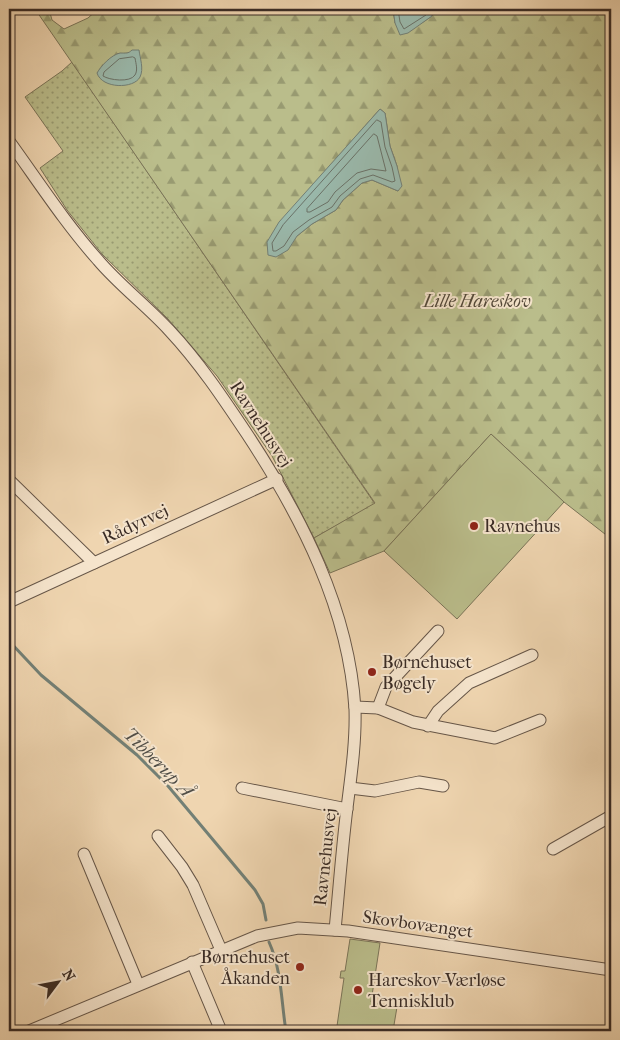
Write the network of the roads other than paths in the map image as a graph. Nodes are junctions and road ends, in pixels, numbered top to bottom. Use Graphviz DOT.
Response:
graph roads {
  1 [pos="9,141"];
  2 [pos="277,479"];
  3 [pos="9,480"];
  4 [pos="94,563"];
  5 [pos="9,602"];
  6 [pos="438,631"];
  7 [pos="532,655"];
  8 [pos="354,707"];
  9 [pos="378,708"];
  10 [pos="540,720"];
  11 [pos="428,726"];
  12 [pos="443,786"];
  13 [pos="242,788"];
  14 [pos="350,788"];
  15 [pos="347,809"];
  16 [pos="611,816"];
  17 [pos="158,836"];
  18 [pos="553,849"];
  19 [pos="84,854"];
  20 [pos="334,930"];
  21 [pos="221,950"];
  22 [pos="192,962"];
  23 [pos="611,970"];
  24 [pos="138,984"];
  25 [pos="28,1031"];
  26 [pos="221,1031"];
  1 -- 2 [label="street, Ravnehusvej"];
  2 -- 4 [label="street, Rådyrvej"];
  2 -- 8 [label="street, Ravnehusvej"];
  3 -- 4 [label="street"];
  4 -- 5 [label="street, Rådyrvej"];
  6 -- 9 [label="street"];
  7 -- 11 [label="street"];
  8 -- 9 [label="street"];
  8 -- 14 [label="street, Ravnehusvej"];
  9 -- 11 [label="street"];
  10 -- 11 [label="street"];
  12 -- 14 [label="street, Ravnehusvej"];
  13 -- 15 [label="street"];
  14 -- 15 [label="street, Ravnehusvej"];
  15 -- 20 [label="street, Ravnehusvej"];
  16 -- 18 [label="street"];
  17 -- 21 [label="street"];
  19 -- 24 [label="street"];
  20 -- 21 [label="street, Skovbovænget"];
  20 -- 23 [label="street, Skovbovænget"];
  21 -- 22 [label="street, Skovbovænget"];
  22 -- 24 [label="street, Skovbovænget"];
  22 -- 26 [label="street"];
  24 -- 25 [label="street, Skovbovænget"];
}
